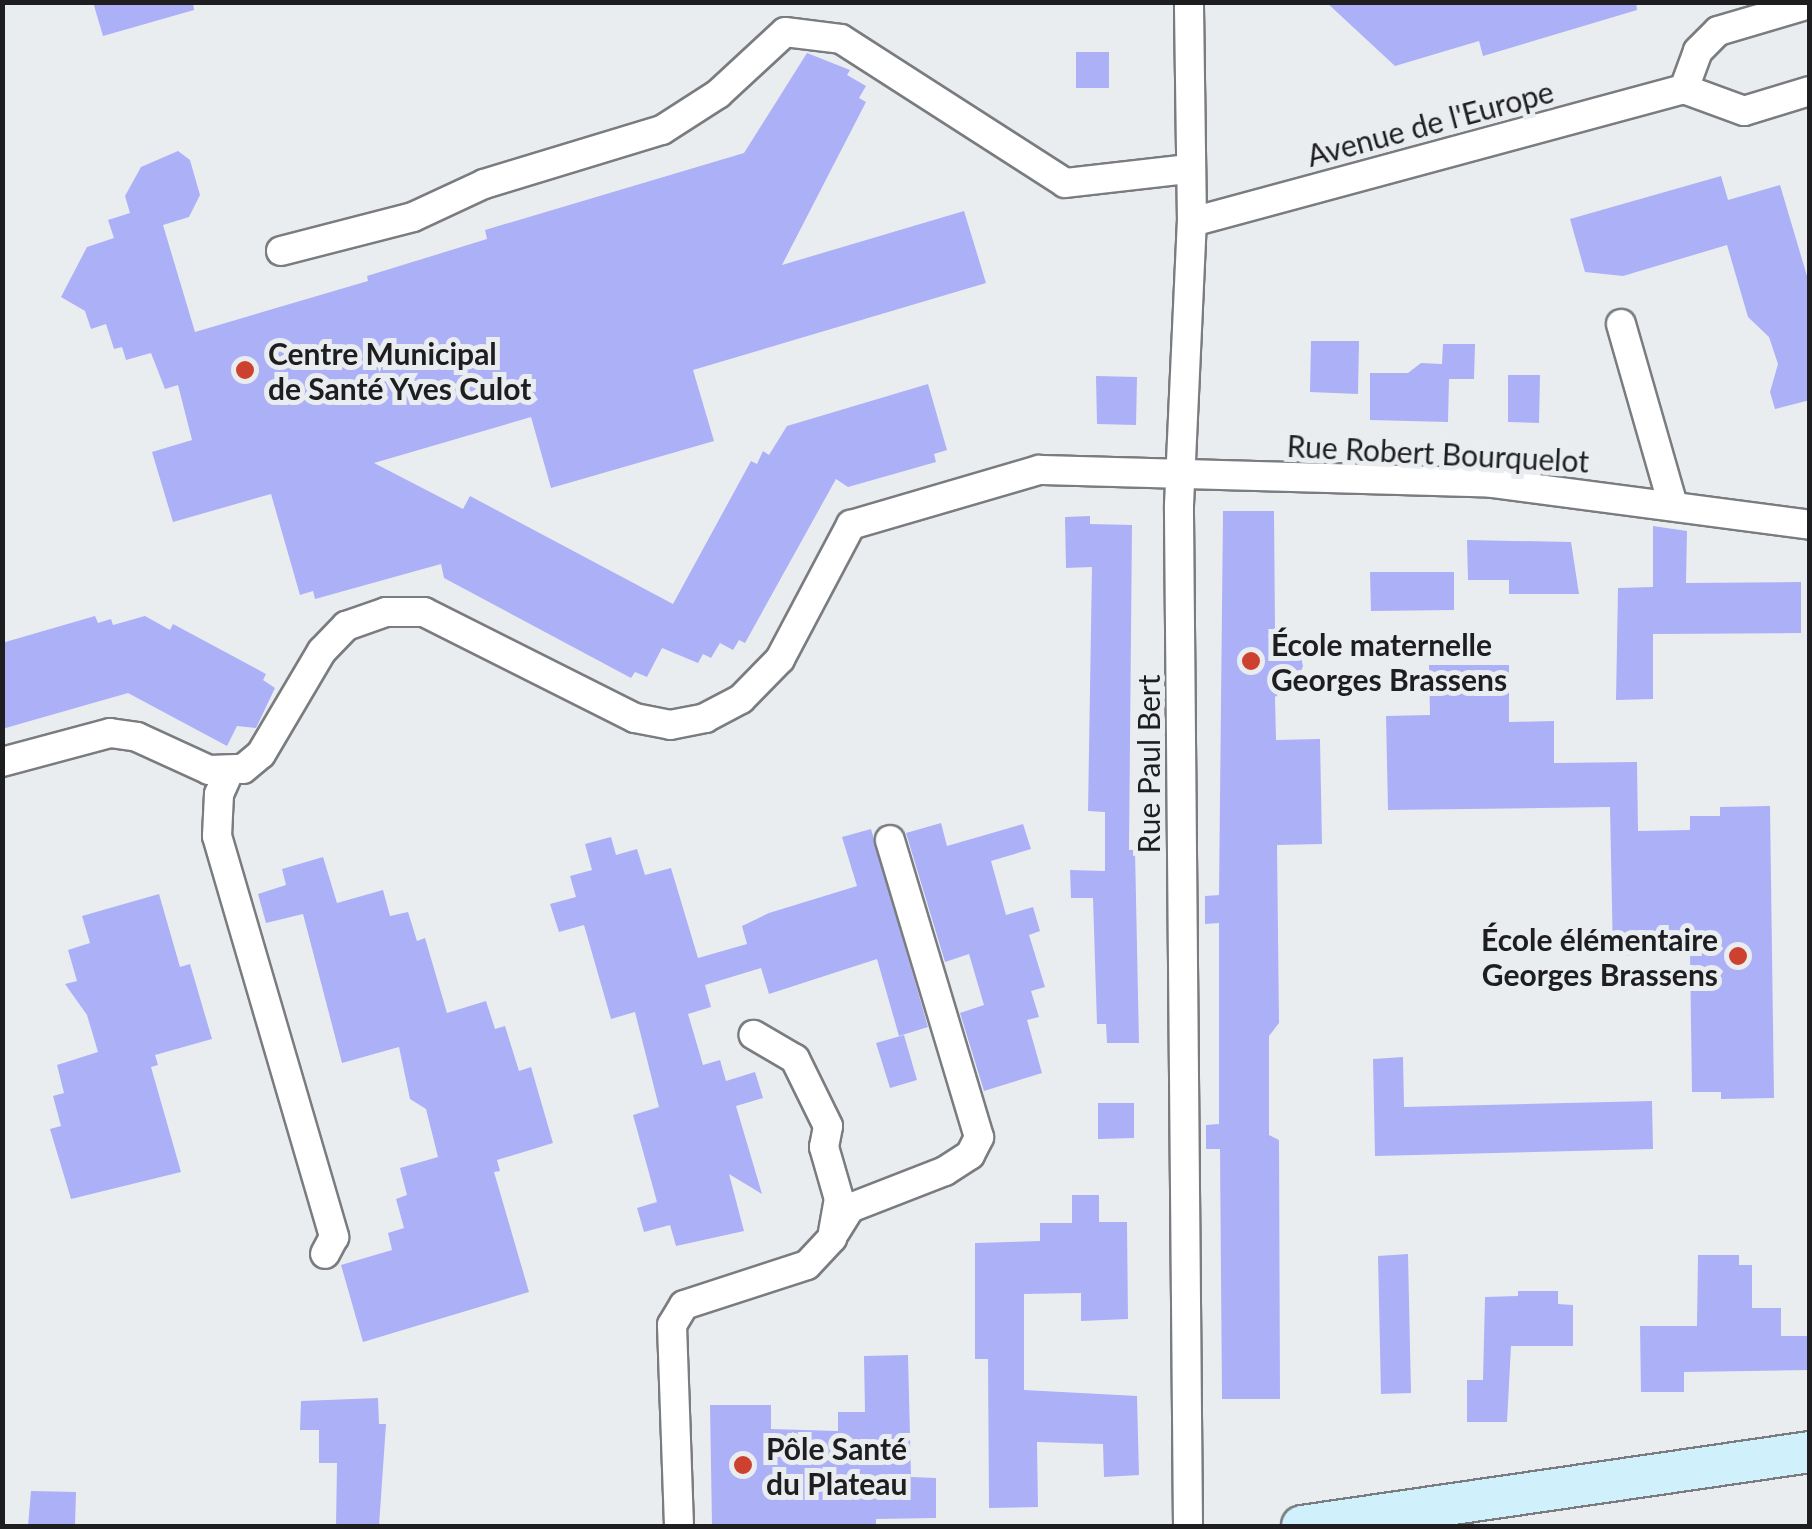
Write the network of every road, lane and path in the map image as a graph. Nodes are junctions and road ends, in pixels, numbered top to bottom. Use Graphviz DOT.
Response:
graph roads {
  1 [pos="1189,2"];
  2 [pos="1810,4"];
  3 [pos="1684,88"];
  4 [pos="1810,91"];
  5 [pos="1188,169"];
  6 [pos="1192,222"];
  7 [pos="281,251"];
  8 [pos="1621,324"];
  9 [pos="1180,472"];
  10 [pos="1673,505"];
  11 [pos="1810,525"];
  12 [pos="2,762"];
  13 [pos="228,774"];
  14 [pos="890,840"];
  15 [pos="754,1035"];
  16 [pos="832,1238"];
  17 [pos="325,1254"];
  18 [pos="1810,1452"];
  19 [pos="679,1526"];
  20 [pos="1188,1526"];
  21 [pos="1302,1526"];
  1 -- 5 [label="street, Rue Paul Bert"];
  2 -- 3 [label="street"];
  3 -- 4 [label="street"];
  3 -- 6 [label="street, Avenue de l'Europe"];
  5 -- 6 [label="street, Rue Paul Bert"];
  5 -- 7 [label="street"];
  6 -- 9 [label="street, Rue Paul Bert"];
  8 -- 10 [label="street"];
  9 -- 10 [label="street, Rue Robert Bourquelot"];
  9 -- 13 [label="street, Rue Robert Bourquelot"];
  9 -- 20 [label="street, Rue Paul Bert"];
  10 -- 11 [label="street, Rue Robert Bourquelot"];
  12 -- 13 [label="street"];
  13 -- 17 [label="street"];
  14 -- 16 [label="street"];
  15 -- 16 [label="street"];
  16 -- 19 [label="street"];
  18 -- 21 [label="main road"];
}
